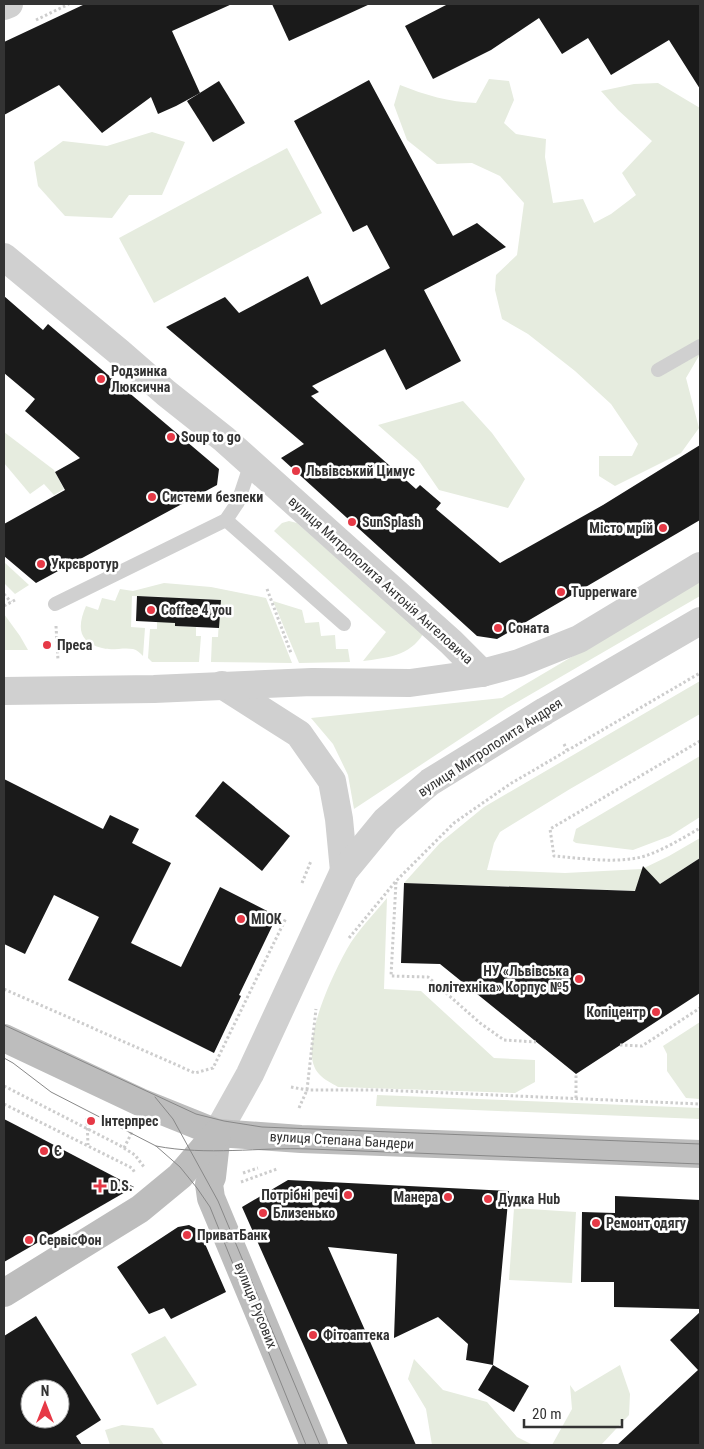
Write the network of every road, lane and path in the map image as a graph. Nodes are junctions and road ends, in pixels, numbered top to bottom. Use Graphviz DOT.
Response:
graph roads {
  1 [pos="9,4"];
  2 [pos="4,6"];
  3 [pos="4,257"];
  4 [pos="700,346"];
  5 [pos="658,370"];
  6 [pos="251,463"];
  7 [pos="226,520"];
  8 [pos="254,545"];
  9 [pos="700,566"];
  10 [pos="4,594"];
  11 [pos="15,600"];
  12 [pos="11,602"];
  13 [pos="55,604"];
  14 [pos="4,606"];
  15 [pos="700,621"];
  16 [pos="344,624"];
  17 [pos="291,653"];
  18 [pos="482,673"];
  19 [pos="700,673"];
  20 [pos="222,685"];
  21 [pos="4,691"];
  22 [pos="700,741"];
  23 [pos="564,744"];
  24 [pos="567,750"];
  25 [pos="700,828"];
  26 [pos="312,860"];
  27 [pos="344,872"];
  28 [pos="396,881"];
  29 [pos="299,890"];
  30 [pos="288,914"];
  31 [pos="346,942"];
  32 [pos="4,990"];
  33 [pos="316,1005"];
  34 [pos="700,1008"];
  35 [pos="4,1038"];
  36 [pos="536,1042"];
  37 [pos="620,1045"];
  38 [pos="576,1074"];
  39 [pos="4,1086"];
  40 [pos="291,1087"];
  41 [pos="307,1090"];
  42 [pos="576,1098"];
  43 [pos="4,1104"];
  44 [pos="700,1104"];
  45 [pos="87,1118"];
  46 [pos="87,1128"];
  47 [pos="216,1133"];
  48 [pos="88,1144"];
  49 [pos="700,1154"];
  50 [pos="148,1171"];
  51 [pos="137,1178"];
  52 [pos="4,1293"];
  53 [pos="314,1445"];
  1 -- 2 [label="street"];
  3 -- 6 [label="street, вулиця Митрополита Антонія Ангеловича"];
  4 -- 5 [label="lane"];
  6 -- 7 [label="lane"];
  6 -- 18 [label="street, вулиця Митрополита Антонія Ангеловича"];
  7 -- 8 [label="lane"];
  7 -- 13 [label="lane"];
  8 -- 16 [label="lane"];
  8 -- 17 [label="path"];
  9 -- 18 [label="street"];
  10 -- 12 [label="path"];
  11 -- 12 [label="path"];
  12 -- 14 [label="path"];
  15 -- 27 [label="street, вулиця Митрополита Андрея"];
  18 -- 20 [label="street, вулиця Митрополита Антонія Ангеловича"];
  19 -- 24 [label="path"];
  20 -- 21 [label="street, вулиця Митрополита Антонія Ангеловича"];
  20 -- 27 [label="street"];
  22 -- 25 [label="path"];
  23 -- 24 [label="path"];
  24 -- 28 [label="path"];
  26 -- 29 [label="path"];
  27 -- 47 [label="street, вулиця Митрополита Андрея"];
  28 -- 31 [label="path"];
  28 -- 36 [label="path"];
  30 -- 32 [label="path"];
  33 -- 41 [label="path"];
  34 -- 37 [label="path"];
  35 -- 47 [label="main road, вулиця Степана Бандери"];
  38 -- 42 [label="path"];
  39 -- 46 [label="path"];
  40 -- 41 [label="path"];
  41 -- 42 [label="path"];
  42 -- 44 [label="path"];
  43 -- 48 [label="path"];
  45 -- 46 [label="path"];
  46 -- 48 [label="path"];
  46 -- 50 [label="path"];
  47 -- 49 [label="main road, вулиця Степана Бандери"];
  47 -- 52 [label="main road"];
  47 -- 53 [label="main road, вулиця Русових"];
  48 -- 51 [label="path"];
}
